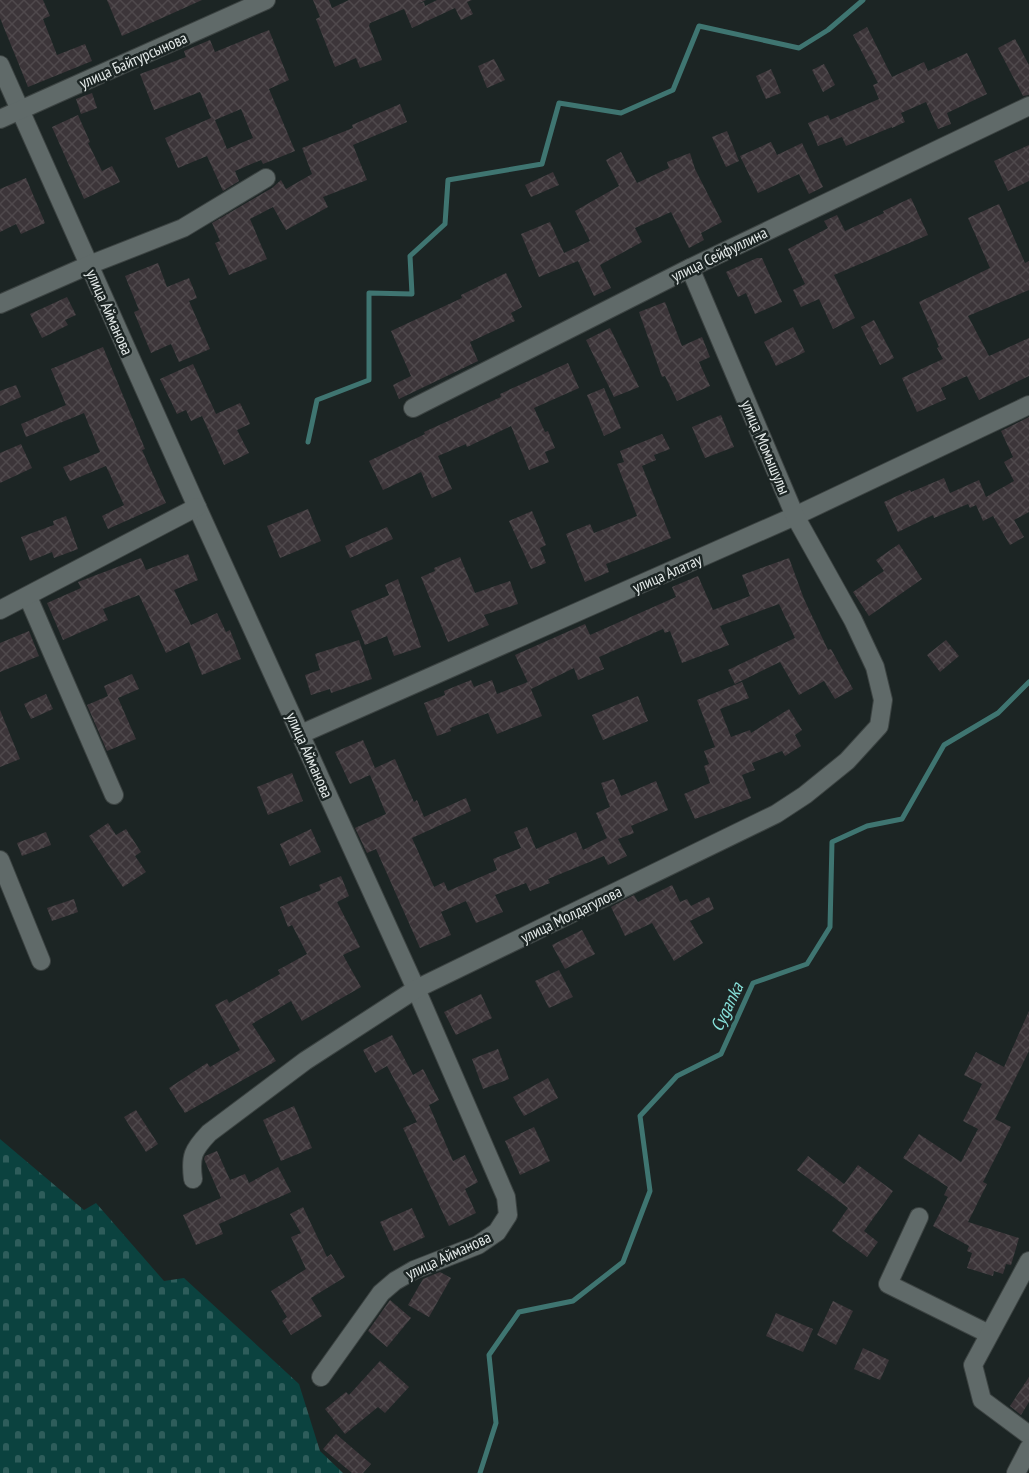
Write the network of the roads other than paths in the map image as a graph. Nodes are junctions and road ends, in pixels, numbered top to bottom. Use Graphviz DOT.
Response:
graph roads {
  1 [pos="266,0"];
  2 [pos="0,65"];
  3 [pos="1029,106"];
  4 [pos="19,111"];
  5 [pos="0,119"];
  6 [pos="266,177"];
  7 [pos="89,265"];
  8 [pos="690,268"];
  9 [pos="0,304"];
  10 [pos="1029,405"];
  11 [pos="413,408"];
  12 [pos="196,507"];
  13 [pos="795,516"];
  14 [pos="28,597"];
  15 [pos="0,610"];
  16 [pos="853,620"];
  17 [pos="301,734"];
  18 [pos="114,795"];
  19 [pos="0,860"];
  20 [pos="41,961"];
  21 [pos="416,990"];
  22 [pos="193,1179"];
  23 [pos="918,1217"];
  24 [pos="1029,1260"];
  25 [pos="989,1334"];
  26 [pos="321,1377"];
  27 [pos="1029,1435"];
  28 [pos="1029,1448"];
  29 [pos="1016,1473"];
  1 -- 4 [label="street, улица Байтурсынова"];
  2 -- 4 [label="street, улица Айманова"];
  3 -- 8 [label="street, улица Сейфуллина"];
  4 -- 5 [label="street, улица Байтурсынова"];
  4 -- 7 [label="street, улица Айманова"];
  6 -- 7 [label="street"];
  7 -- 9 [label="street"];
  7 -- 12 [label="street, улица Айманова"];
  8 -- 11 [label="street, улица Сейфуллина"];
  8 -- 13 [label="street, улица Момышулы"];
  10 -- 13 [label="street, улица Алатау"];
  12 -- 14 [label="street"];
  12 -- 17 [label="street, улица Айманова"];
  13 -- 16 [label="street, улица Момышулы"];
  13 -- 17 [label="street, улица Алатау"];
  14 -- 15 [label="street"];
  14 -- 18 [label="street"];
  16 -- 21 [label="street, улица Молдагулова"];
  17 -- 21 [label="street, улица Айманова"];
  19 -- 20 [label="street"];
  21 -- 22 [label="street, улица Молдагулова"];
  21 -- 26 [label="street, улица Айманова"];
  23 -- 25 [label="street"];
  24 -- 25 [label="street"];
  25 -- 27 [label="street"];
  28 -- 29 [label="street"];
}
